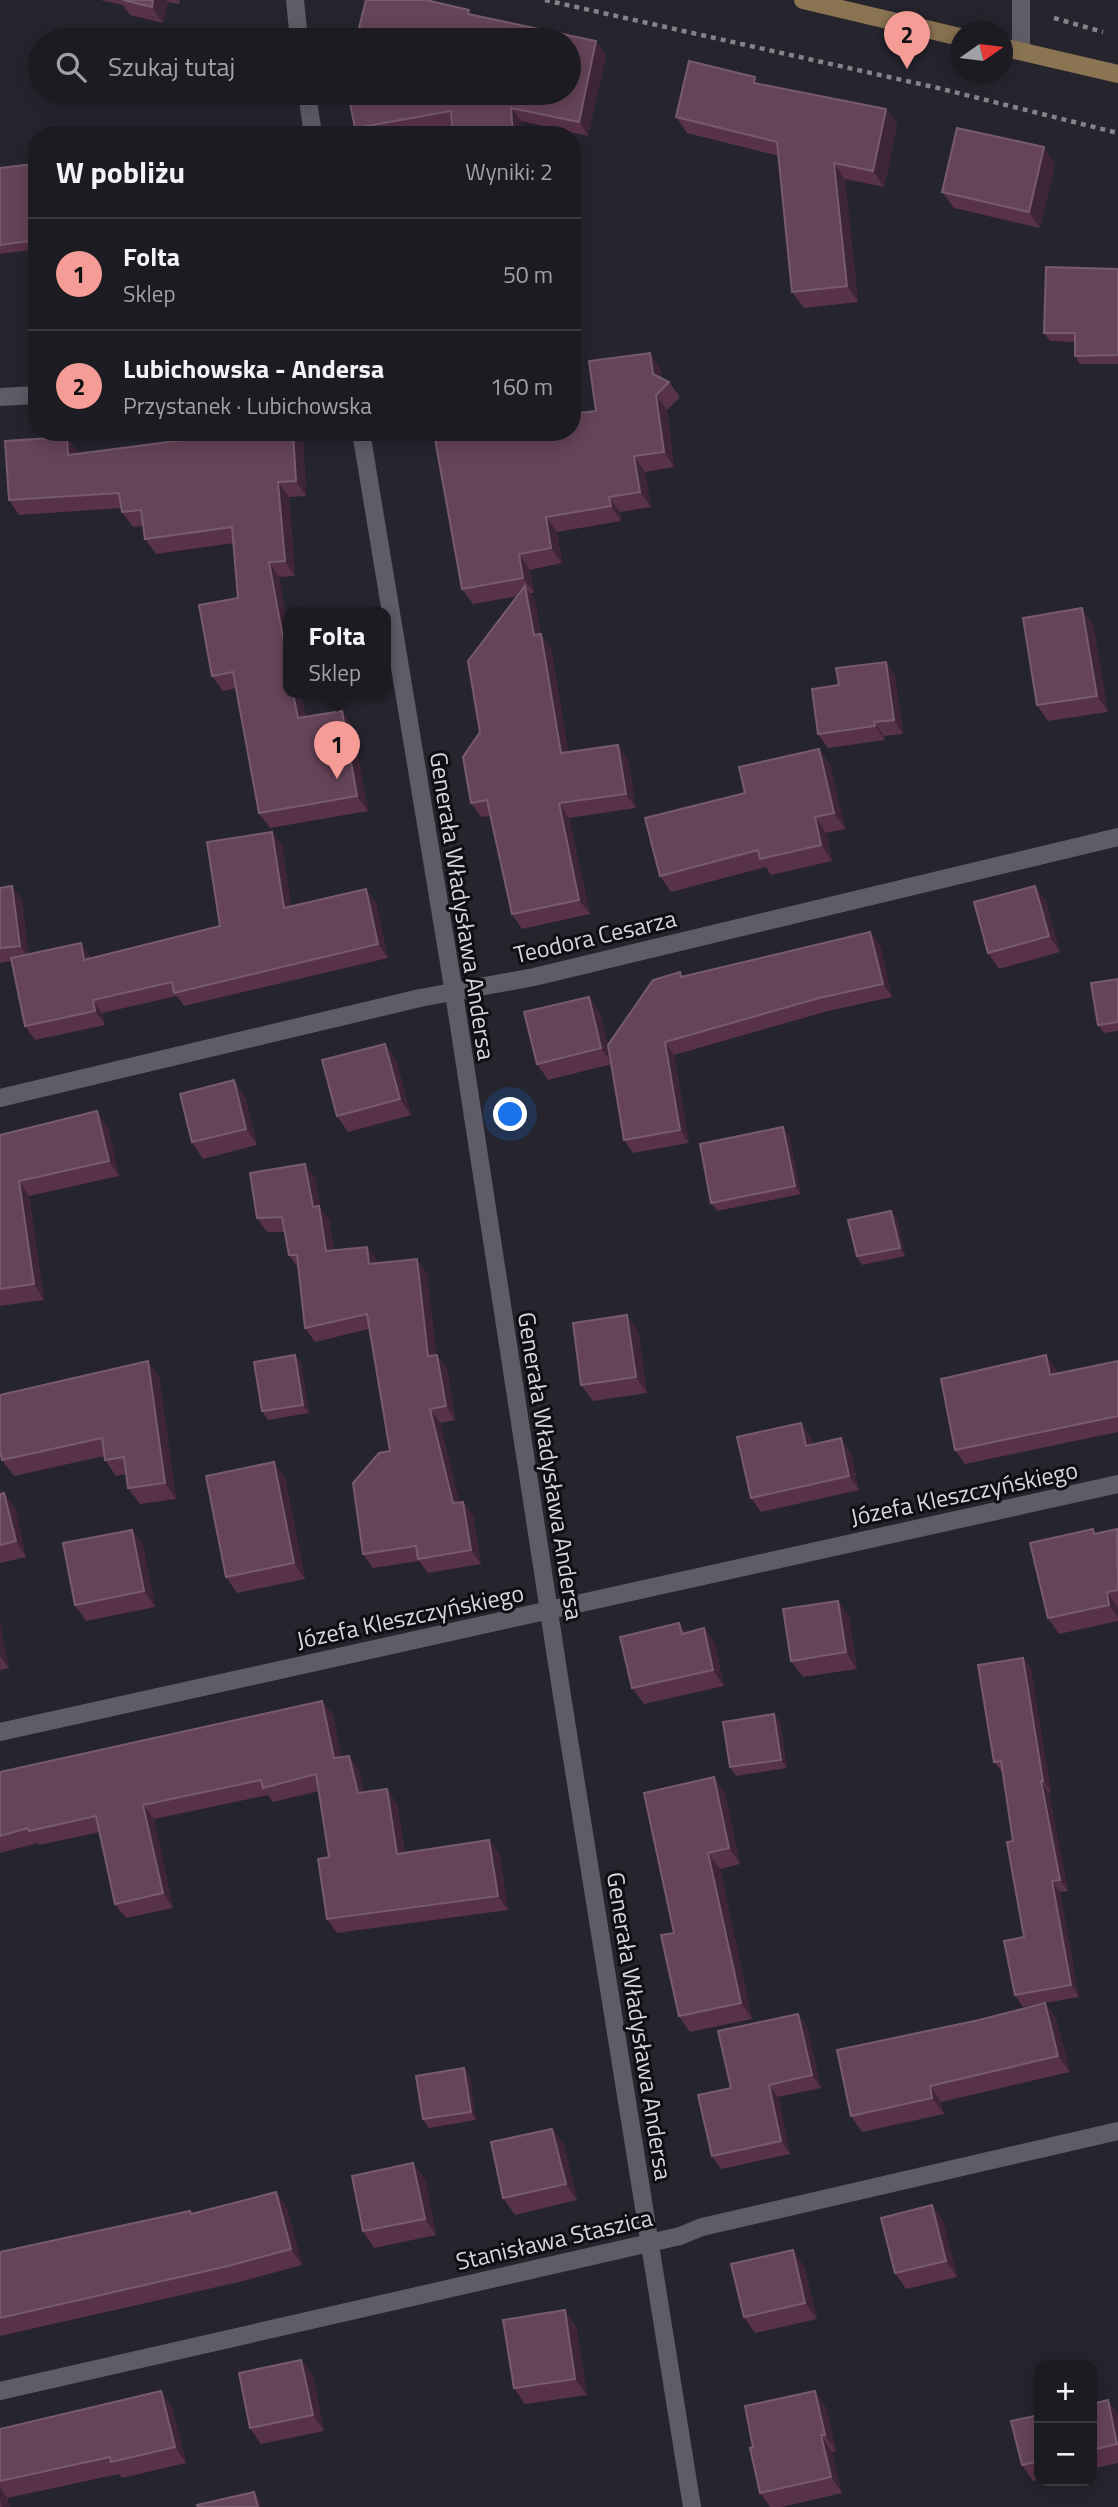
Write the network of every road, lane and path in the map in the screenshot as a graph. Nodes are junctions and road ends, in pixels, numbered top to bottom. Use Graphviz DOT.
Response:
graph roads {
  1 [pos="295,0"];
  2 [pos="545,0"];
  3 [pos="803,0"];
  4 [pos="1021,0"];
  5 [pos="1048,17"];
  6 [pos="298,28"];
  7 [pos="1105,33"];
  8 [pos="950,34"];
  9 [pos="1013,49"];
  10 [pos="1021,51"];
  11 [pos="1118,74"];
  12 [pos="309,105"];
  13 [pos="312,126"];
  14 [pos="1118,133"];
  15 [pos="28,395"];
  16 [pos="0,397"];
  17 [pos="362,441"];
  18 [pos="390,607"];
  19 [pos="391,613"];
  20 [pos="1118,836"];
  21 [pos="454,993"];
  22 [pos="0,1098"];
  23 [pos="1118,1484"];
  24 [pos="549,1610"];
  25 [pos="0,1732"];
  26 [pos="1118,2131"];
  27 [pos="650,2242"];
  28 [pos="0,2391"];
  29 [pos="692,2507"];
  1 -- 6 [label="street"];
  2 -- 14 [label="path"];
  3 -- 8 [label="street"];
  4 -- 10 [label="street"];
  5 -- 7 [label="path"];
  9 -- 10 [label="street"];
  10 -- 11 [label="street"];
  12 -- 13 [label="street"];
  15 -- 16 [label="street"];
  17 -- 18 [label="street, Generała Władysława Andersa"];
  19 -- 21 [label="street, Generała Władysława Andersa"];
  20 -- 21 [label="street, Teodora Cesarza"];
  21 -- 22 [label="street, Teodora Cesarza"];
  21 -- 24 [label="street, Generała Władysława Andersa"];
  23 -- 24 [label="street, Józefa Kleszczyńskiego"];
  24 -- 25 [label="street, Józefa Kleszczyńskiego"];
  24 -- 27 [label="street, Generała Władysława Andersa"];
  26 -- 27 [label="street, Stanisława Staszica"];
  27 -- 28 [label="street, Stanisława Staszica"];
  27 -- 29 [label="street, Generała Władysława Andersa"];
}
